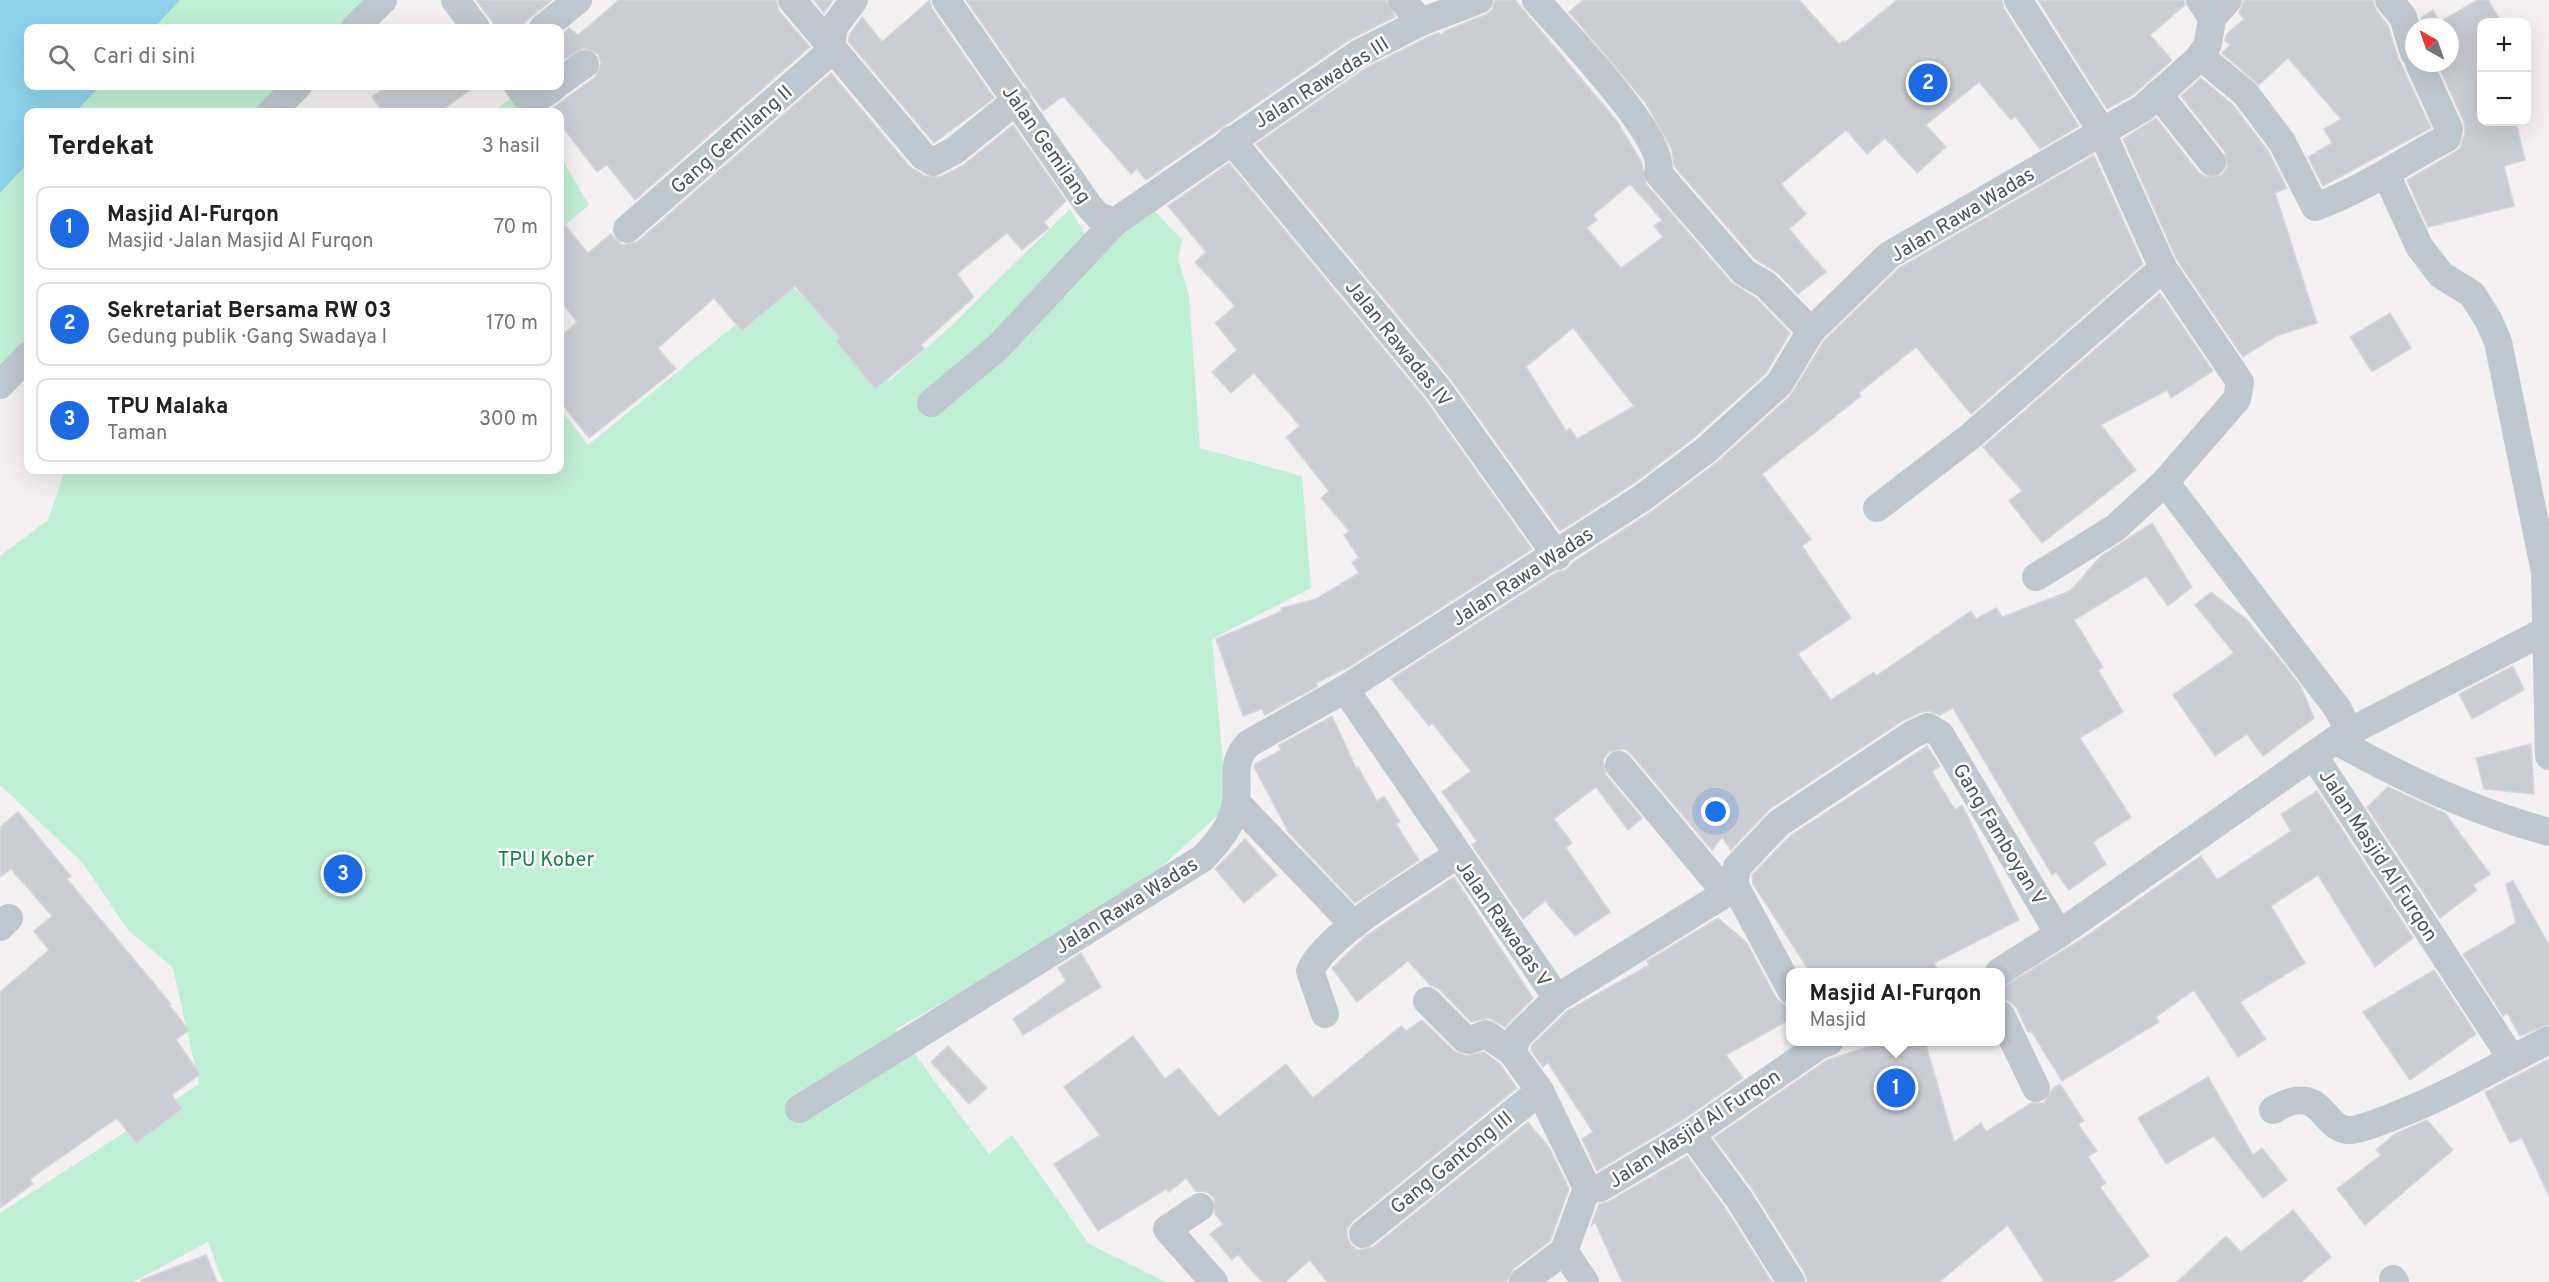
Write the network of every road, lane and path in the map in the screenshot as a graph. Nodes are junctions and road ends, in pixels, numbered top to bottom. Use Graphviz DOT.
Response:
graph roads {
  1 [pos="383,0"];
  2 [pos="455,0"];
  3 [pos="578,0"];
  4 [pos="792,0"];
  5 [pos="854,0"];
  6 [pos="946,0"];
  7 [pos="1402,0"];
  8 [pos="1479,0"];
  9 [pos="1536,0"];
  10 [pos="2018,0"];
  11 [pos="2390,0"];
  12 [pos="2213,6"];
  13 [pos="1421,22"];
  14 [pos="359,24"];
  15 [pos="473,24"];
  16 [pos="548,24"];
  17 [pos="2405,24"];
  18 [pos="831,46"];
  19 [pos="2200,56"];
  20 [pos="585,64"];
  21 [pos="2423,72"];
  22 [pos="564,79"];
  23 [pos="294,90"];
  24 [pos="540,90"];
  25 [pos="524,94"];
  26 [pos="2158,94"];
  27 [pos="1017,100"];
  28 [pos="275,108"];
  29 [pos="2101,130"];
  30 [pos="1231,140"];
  31 [pos="2212,162"];
  32 [pos="2386,174"];
  33 [pos="1115,222"];
  34 [pos="627,229"];
  35 [pos="2163,268"];
  36 [pos="1811,331"];
  37 [pos="24,360"];
  38 [pos="0,385"];
  39 [pos="931,403"];
  40 [pos="2165,482"];
  41 [pos="1877,508"];
  42 [pos="1557,556"];
  43 [pos="2547,571"];
  44 [pos="2036,577"];
  45 [pos="2545,631"];
  46 [pos="1345,689"];
  47 [pos="2333,743"];
  48 [pos="2549,756"];
  49 [pos="1619,765"];
  50 [pos="1236,802"];
  51 [pos="2549,832"];
  52 [pos="1456,855"];
  53 [pos="1730,888"];
  54 [pos="1354,925"];
  55 [pos="2059,934"];
  56 [pos="2005,968"];
  57 [pos="1786,982"];
  58 [pos="1557,998"];
  59 [pos="1427,1001"];
  60 [pos="1325,1014"];
  61 [pos="2005,1023"];
  62 [pos="2549,1040"];
  63 [pos="1818,1046"];
  64 [pos="1512,1052"];
  65 [pos="2512,1059"];
  66 [pos="2036,1088"];
  67 [pos="1540,1091"];
  68 [pos="799,1109"];
  69 [pos="2273,1110"];
  70 [pos="1691,1134"];
  71 [pos="1587,1188"];
  72 [pos="1200,1207"];
  73 [pos="1363,1234"];
  74 [pos="1564,1251"];
  75 [pos="1214,1282"];
  76 [pos="1523,1282"];
  77 [pos="1585,1282"];
  78 [pos="1791,1282"];
  1 -- 14 [label="street"];
  2 -- 15 [label="street"];
  3 -- 16 [label="street"];
  4 -- 18 [label="street"];
  5 -- 18 [label="street, Gang Gemilang II"];
  6 -- 27 [label="street, Jalan Gemilang"];
  7 -- 13 [label="street"];
  8 -- 13 [label="street, Jalan Rawadas III"];
  9 -- 36 [label="street"];
  10 -- 29 [label="street"];
  11 -- 17 [label="street"];
  12 -- 19 [label="street, Jalan Rawa Wadas"];
  13 -- 30 [label="street, Jalan Rawadas III"];
  18 -- 27 [label="street"];
  18 -- 34 [label="street, Gang Gemilang II"];
  19 -- 26 [label="street, Jalan Rawa Wadas"];
  19 -- 32 [label="street"];
  20 -- 22 [label="street"];
  21 -- 32 [label="street"];
  23 -- 28 [label="street"];
  24 -- 25 [label="street"];
  26 -- 29 [label="street, Jalan Rawa Wadas"];
  26 -- 31 [label="street"];
  27 -- 33 [label="street, Jalan Gemilang"];
  29 -- 35 [label="street"];
  29 -- 36 [label="street, Jalan Rawa Wadas"];
  30 -- 33 [label="street"];
  30 -- 42 [label="street, Jalan Rawadas IV"];
  32 -- 43 [label="street"];
  33 -- 39 [label="street"];
  35 -- 40 [label="street"];
  35 -- 41 [label="street"];
  36 -- 42 [label="street, Jalan Rawa Wadas"];
  37 -- 38 [label="street"];
  40 -- 44 [label="street"];
  40 -- 47 [label="street"];
  42 -- 46 [label="street, Jalan Rawa Wadas"];
  43 -- 45 [label="street"];
  45 -- 47 [label="street"];
  45 -- 48 [label="street"];
  46 -- 50 [label="street, Jalan Rawa Wadas"];
  46 -- 52 [label="street, Jalan Rawadas V"];
  47 -- 51 [label="street"];
  47 -- 55 [label="street, Jalan Masjid Al Furqon"];
  47 -- 65 [label="street, Jalan Masjid Al Furqon"];
  49 -- 53 [label="street"];
  50 -- 54 [label="street"];
  50 -- 68 [label="street, Jalan Rawa Wadas"];
  52 -- 54 [label="street"];
  52 -- 58 [label="street, Jalan Rawadas V"];
  53 -- 55 [label="street, Gang Famboyan V"];
  53 -- 57 [label="street"];
  53 -- 58 [label="street"];
  54 -- 60 [label="street"];
  55 -- 56 [label="street, Jalan Masjid Al Furqon"];
  58 -- 64 [label="street, Jalan Rawadas V"];
  59 -- 64 [label="street"];
  61 -- 66 [label="street"];
  62 -- 65 [label="street"];
  63 -- 70 [label="street, Jalan Masjid Al Furqon"];
  64 -- 67 [label="street"];
  65 -- 69 [label="street"];
  67 -- 71 [label="street"];
  67 -- 73 [label="street, Gang Gantong III"];
  70 -- 71 [label="street, Jalan Masjid Al Furqon"];
  70 -- 78 [label="street"];
  71 -- 74 [label="street"];
  72 -- 75 [label="street"];
  74 -- 76 [label="street"];
  74 -- 77 [label="street"];
}
